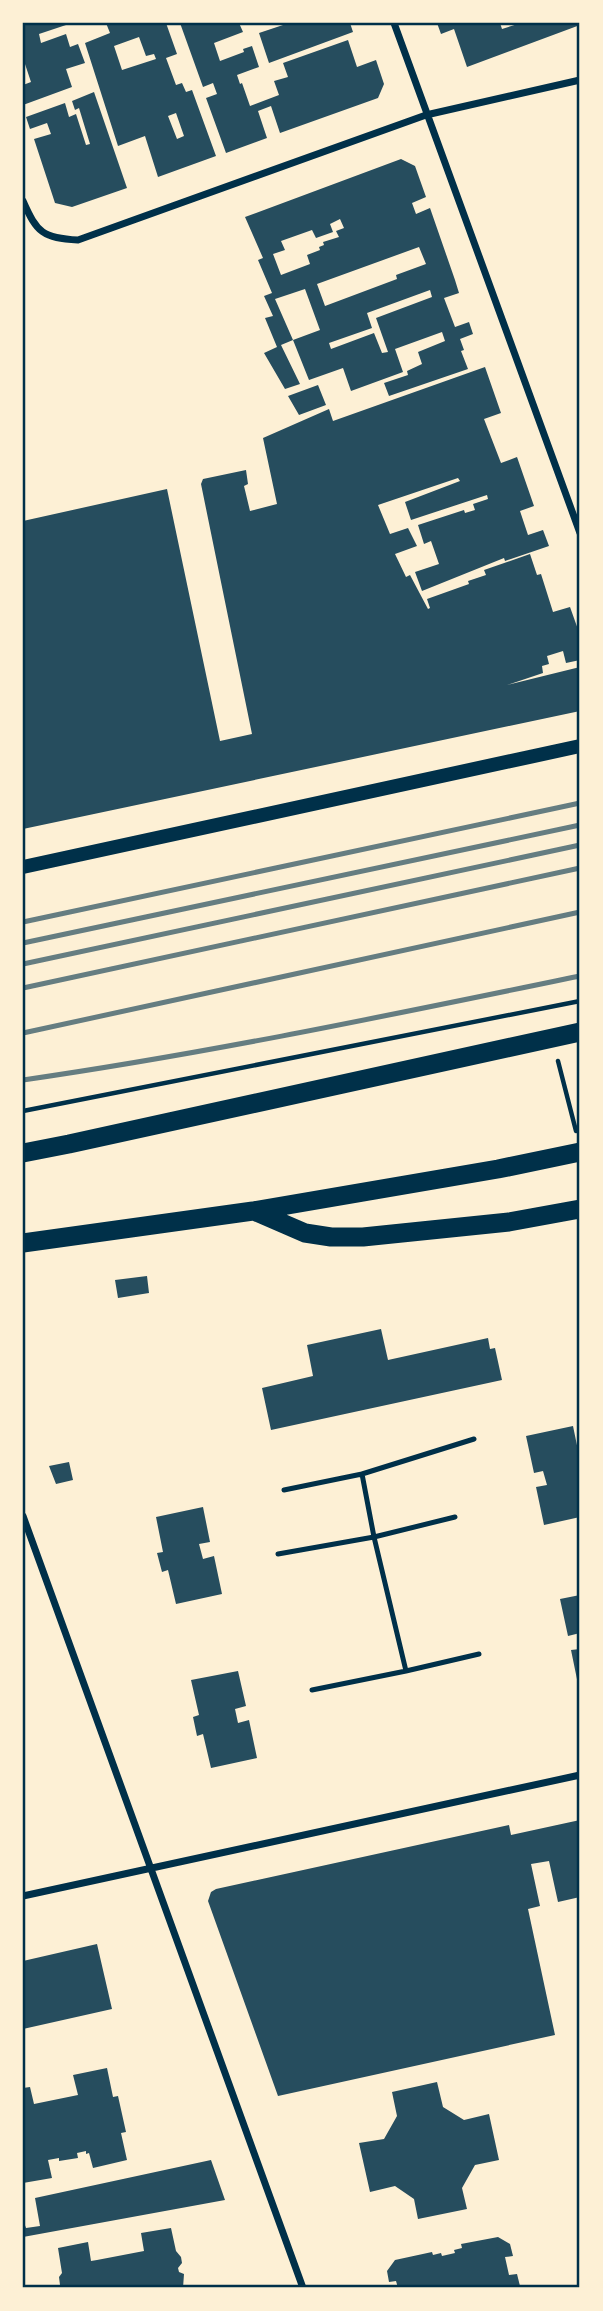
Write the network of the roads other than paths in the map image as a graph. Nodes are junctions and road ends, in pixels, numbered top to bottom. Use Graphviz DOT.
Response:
graph roads {
  1 [pos="394,23"];
  2 [pos="580,80"];
  3 [pos="426,115"];
  4 [pos="23,201"];
  5 [pos="580,533"];
  6 [pos="580,746"];
  7 [pos="23,867"];
  8 [pos="580,1032"];
  9 [pos="579,1144"];
  10 [pos="23,1153"];
  11 [pos="580,1209"];
  12 [pos="253,1211"];
  13 [pos="23,1243"];
  14 [pos="474,1439"];
  15 [pos="362,1474"];
  16 [pos="284,1490"];
  17 [pos="23,1516"];
  18 [pos="455,1517"];
  19 [pos="374,1537"];
  20 [pos="278,1553"];
  21 [pos="480,1654"];
  22 [pos="406,1671"];
  23 [pos="313,1690"];
  24 [pos="580,1775"];
  25 [pos="149,1868"];
  26 [pos="23,1896"];
  27 [pos="303,2288"];
  1 -- 3 [label="street"];
  2 -- 3 [label="street"];
  3 -- 4 [label="street"];
  3 -- 5 [label="street"];
  6 -- 7 [label="main road"];
  8 -- 10 [label="highway"];
  9 -- 12 [label="highway"];
  11 -- 12 [label="highway"];
  12 -- 13 [label="highway"];
  14 -- 15 [label="lane"];
  15 -- 16 [label="lane"];
  15 -- 19 [label="lane"];
  17 -- 25 [label="street"];
  18 -- 19 [label="lane"];
  19 -- 20 [label="lane"];
  19 -- 22 [label="lane"];
  21 -- 22 [label="lane"];
  22 -- 23 [label="lane"];
  24 -- 25 [label="street"];
  25 -- 26 [label="street"];
  25 -- 27 [label="street"];
}
